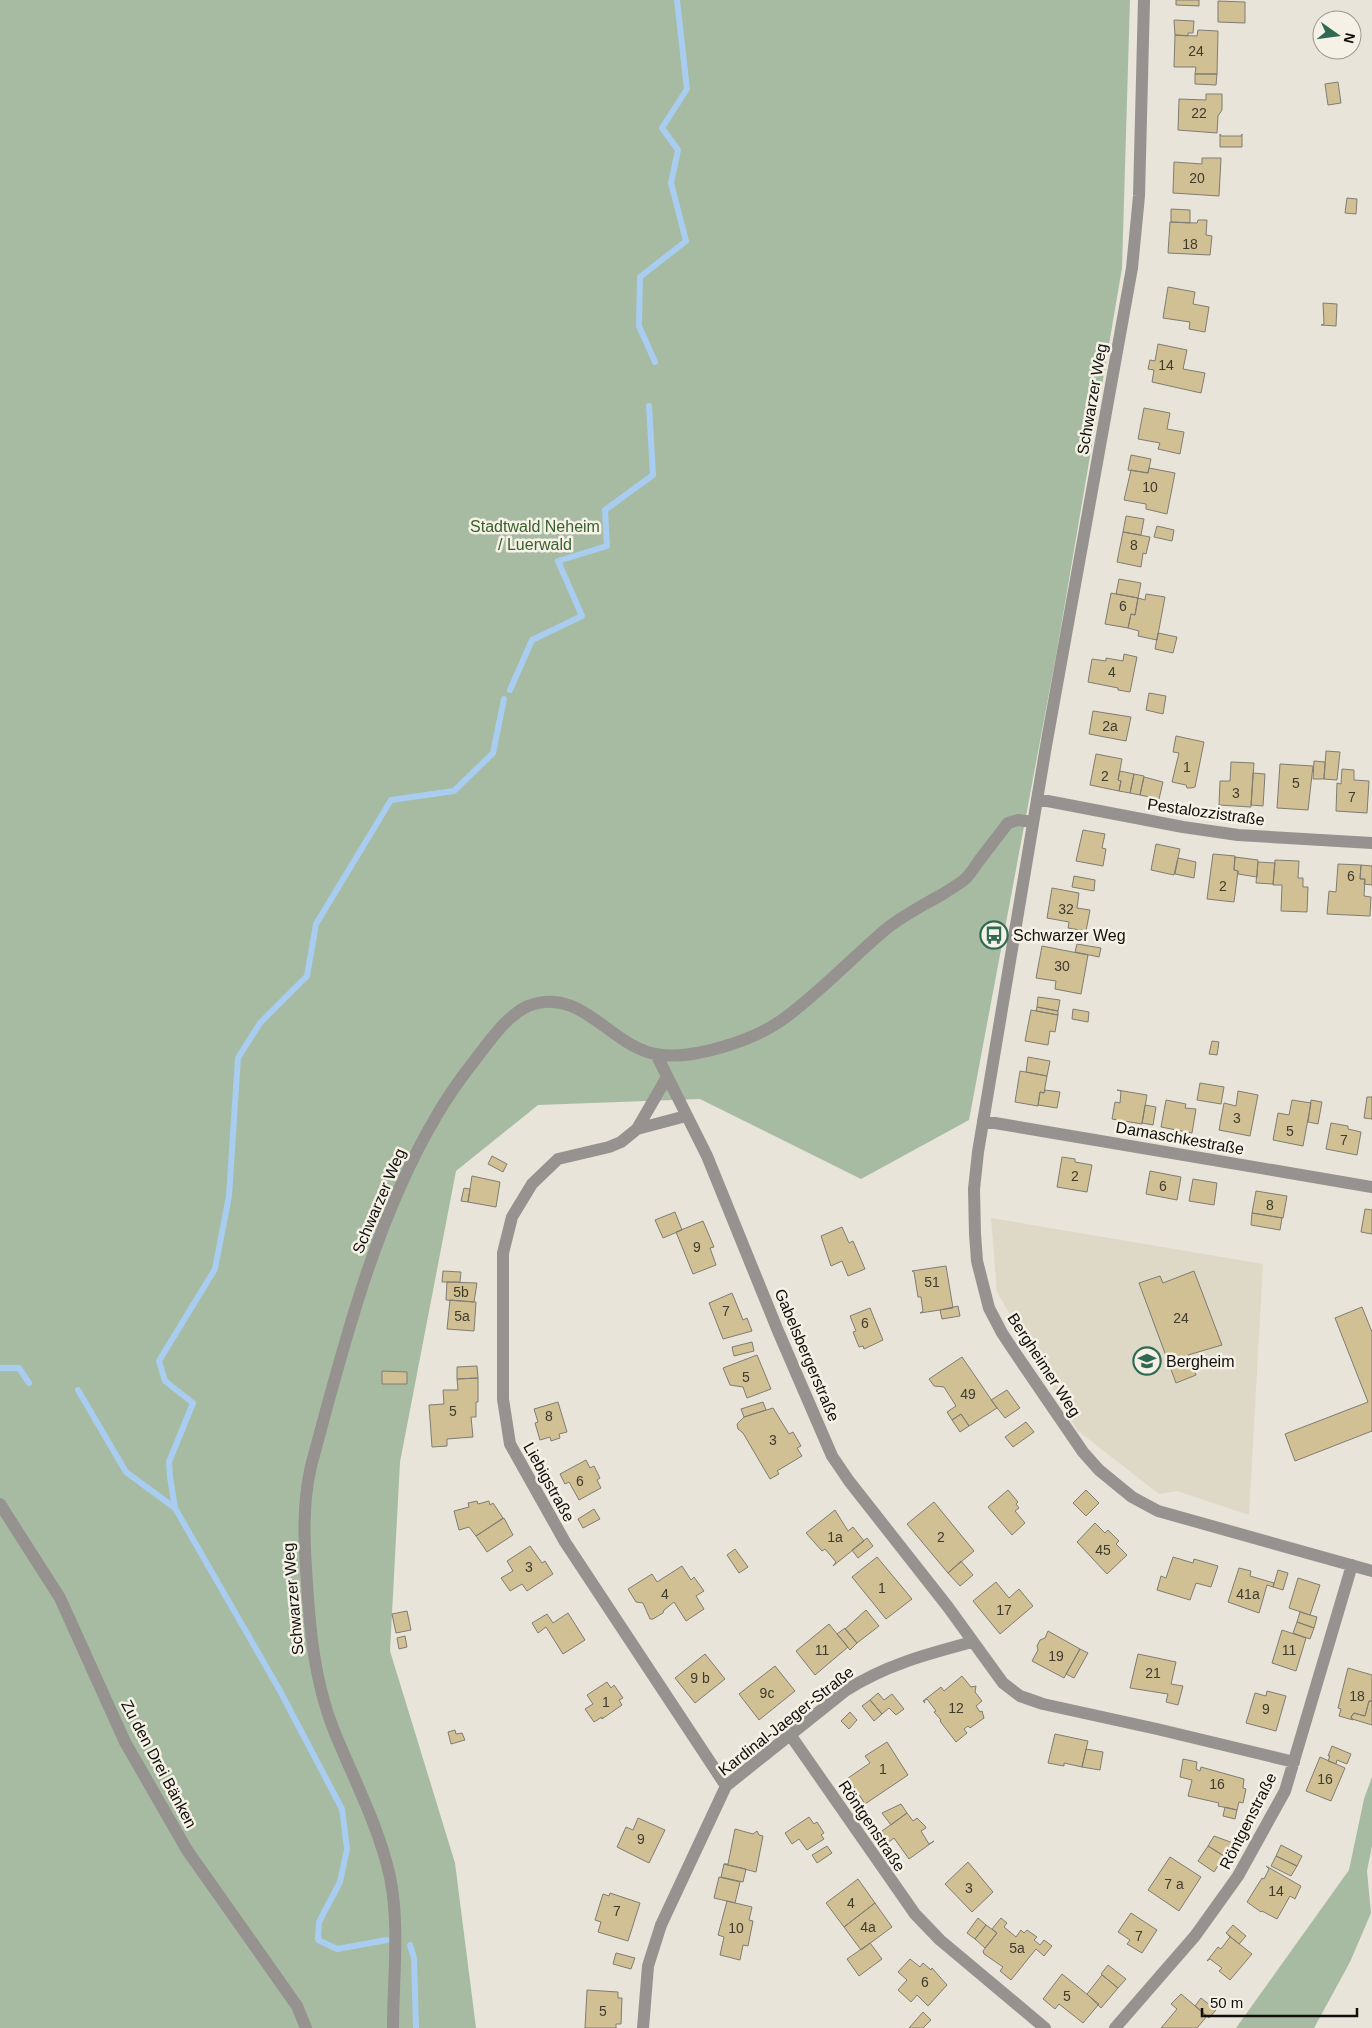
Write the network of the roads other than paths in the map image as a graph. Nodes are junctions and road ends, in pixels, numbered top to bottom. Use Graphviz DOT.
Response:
graph roads {
  1 [pos="1144,0"];
  2 [pos="1037,799"];
  3 [pos="1033,822"];
  4 [pos="1372,843"];
  5 [pos="656,1054"];
  6 [pos="667,1077"];
  7 [pos="686,1116"];
  8 [pos="983,1121"];
  9 [pos="637,1129"];
  10 [pos="1372,1187"];
  11 [pos="0,1504"];
  12 [pos="1352,1565"];
  13 [pos="1372,1571"];
  14 [pos="972,1642"];
  15 [pos="791,1736"];
  16 [pos="1294,1762"];
  17 [pos="726,1786"];
  18 [pos="306,2028"];
  19 [pos="392,2028"];
  20 [pos="643,2028"];
  21 [pos="1046,2028"];
  22 [pos="1115,2028"];
  1 -- 2 [label="street, Schwarzer Weg"];
  2 -- 3 [label="street, Bergheimer Weg"];
  2 -- 4 [label="street, Pestalozzistraße"];
  3 -- 5 [label="street, Schwarzer Weg"];
  3 -- 8 [label="street, Bergheimer Weg"];
  5 -- 6 [label="street, Gabelsbergerstraße"];
  5 -- 19 [label="street, Schwarzer Weg"];
  6 -- 7 [label="street, Gabelsbergerstraße"];
  6 -- 9 [label="street, Liebigstraße"];
  7 -- 9 [label="street, Liebigstraße"];
  7 -- 14 [label="street, Gabelsbergerstraße"];
  8 -- 10 [label="street, Damaschkestraße"];
  8 -- 12 [label="street, Bergheimer Weg"];
  9 -- 17 [label="street, Liebigstraße"];
  11 -- 18 [label="street, Zu den Drei Bänken"];
  12 -- 13 [label="street, Bergheimer Weg"];
  12 -- 16 [label="street, Röntgenstraße"];
  14 -- 15 [label="street, Kardinal-Jaeger-Straße"];
  14 -- 16 [label="street"];
  15 -- 17 [label="street, Kardinal-Jaeger-Straße"];
  15 -- 21 [label="street, Röntgenstraße"];
  16 -- 22 [label="street, Röntgenstraße"];
  17 -- 20 [label="street, Kardinal-Jaeger-Straße"];
}
